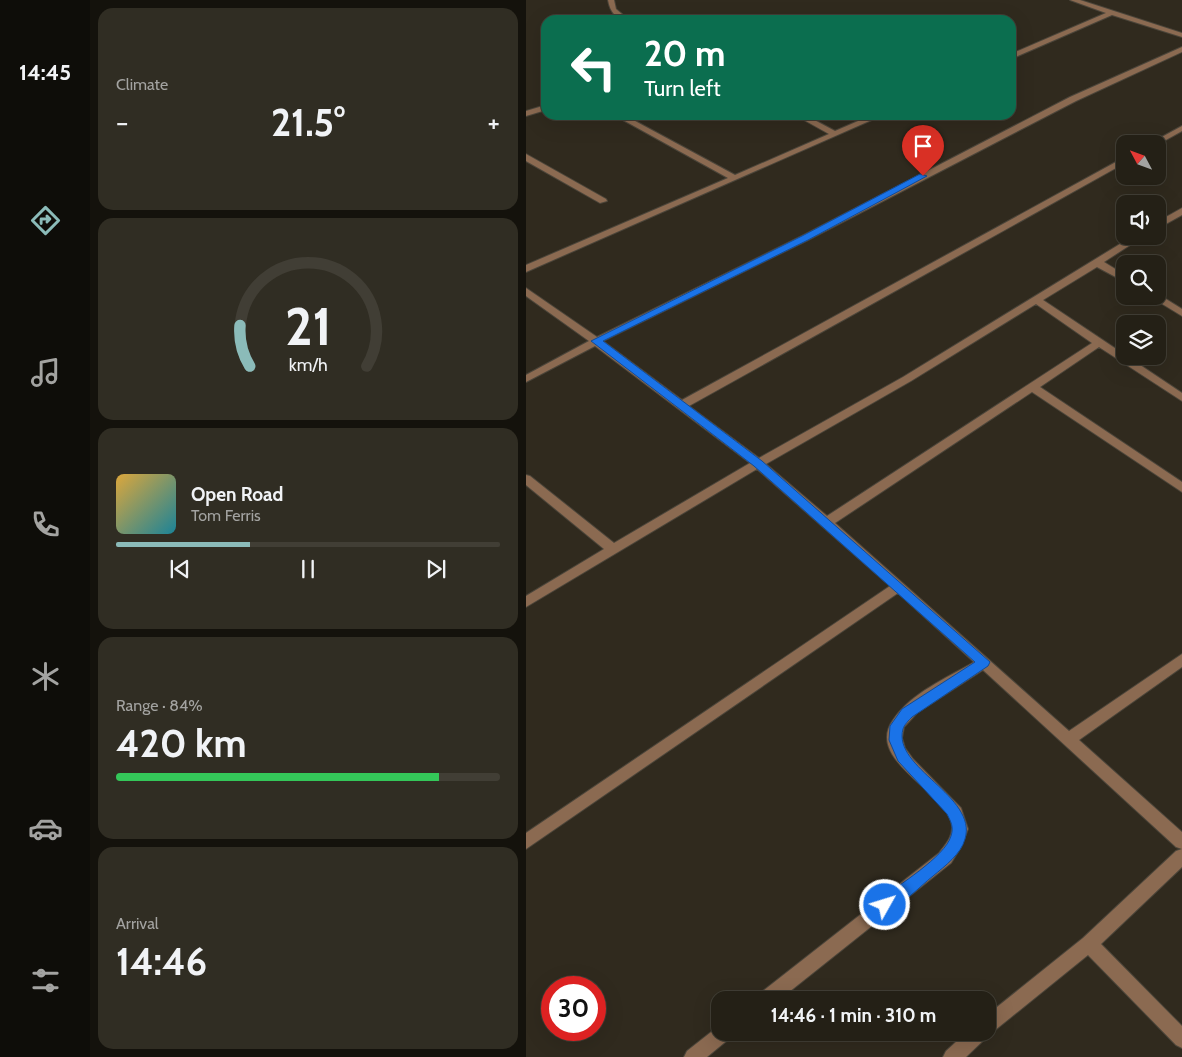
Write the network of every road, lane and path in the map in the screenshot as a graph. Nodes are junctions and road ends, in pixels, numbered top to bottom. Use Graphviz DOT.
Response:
graph roads {
  1 [pos="611,0"];
  2 [pos="1073,0"];
  3 [pos="1112,12"];
  4 [pos="619,15"];
  5 [pos="1182,35"];
  6 [pos="1182,49"];
  7 [pos="1016,55"];
  8 [pos="541,109"];
  9 [pos="526,114"];
  10 [pos="627,120"];
  11 [pos="808,120"];
  12 [pos="867,120"];
  13 [pos="1182,128"];
  14 [pos="835,134"];
  15 [pos="1166,137"];
  16 [pos="526,157"];
  17 [pos="1116,164"];
  18 [pos="735,178"];
  19 [pos="603,201"];
  20 [pos="1182,211"];
  21 [pos="1166,221"];
  22 [pos="1125,245"];
  23 [pos="1096,262"];
  24 [pos="526,269"];
  25 [pos="1116,274"];
  26 [pos="526,291"];
  27 [pos="1036,300"];
  28 [pos="1166,301"];
  29 [pos="1179,307"];
  30 [pos="596,341"];
  31 [pos="1099,343"];
  32 [pos="526,379"];
  33 [pos="1032,387"];
  34 [pos="1182,398"];
  35 [pos="682,405"];
  36 [pos="758,463"];
  37 [pos="526,479"];
  38 [pos="1182,488"];
  39 [pos="826,523"];
  40 [pos="614,550"];
  41 [pos="899,586"];
  42 [pos="526,602"];
  43 [pos="1182,659"];
  44 [pos="984,662"];
  45 [pos="1068,740"];
  46 [pos="526,842"];
  47 [pos="1182,842"];
  48 [pos="1182,856"];
  49 [pos="1089,944"];
  50 [pos="776,991"];
  51 [pos="996,1020"];
  52 [pos="1182,1039"];
  53 [pos="713,1041"];
  54 [pos="971,1041"];
  55 [pos="693,1057"];
  56 [pos="952,1057"];
  1 -- 4 [label="street"];
  2 -- 3 [label="street"];
  3 -- 5 [label="street"];
  3 -- 7 [label="street"];
  6 -- 30 [label="street"];
  8 -- 9 [label="street"];
  10 -- 18 [label="street"];
  11 -- 14 [label="street"];
  12 -- 14 [label="street"];
  13 -- 15 [label="street"];
  14 -- 18 [label="street"];
  16 -- 19 [label="street"];
  17 -- 35 [label="street"];
  18 -- 24 [label="street"];
  20 -- 21 [label="street"];
  22 -- 23 [label="street"];
  23 -- 25 [label="street"];
  23 -- 27 [label="street"];
  26 -- 30 [label="street"];
  27 -- 31 [label="street"];
  27 -- 36 [label="street"];
  28 -- 29 [label="street"];
  30 -- 32 [label="street"];
  30 -- 35 [label="street"];
  31 -- 33 [label="street"];
  31 -- 34 [label="street"];
  33 -- 38 [label="street"];
  33 -- 39 [label="street"];
  35 -- 36 [label="street"];
  36 -- 39 [label="street"];
  36 -- 40 [label="street"];
  37 -- 40 [label="street"];
  39 -- 41 [label="street"];
  40 -- 42 [label="street"];
  41 -- 44 [label="street"];
  41 -- 46 [label="street"];
  43 -- 45 [label="street"];
  44 -- 45 [label="street"];
  44 -- 50 [label="street"];
  45 -- 47 [label="street"];
  48 -- 49 [label="street"];
  49 -- 51 [label="street"];
  49 -- 52 [label="street"];
  53 -- 55 [label="street"];
  54 -- 56 [label="street"];
}
